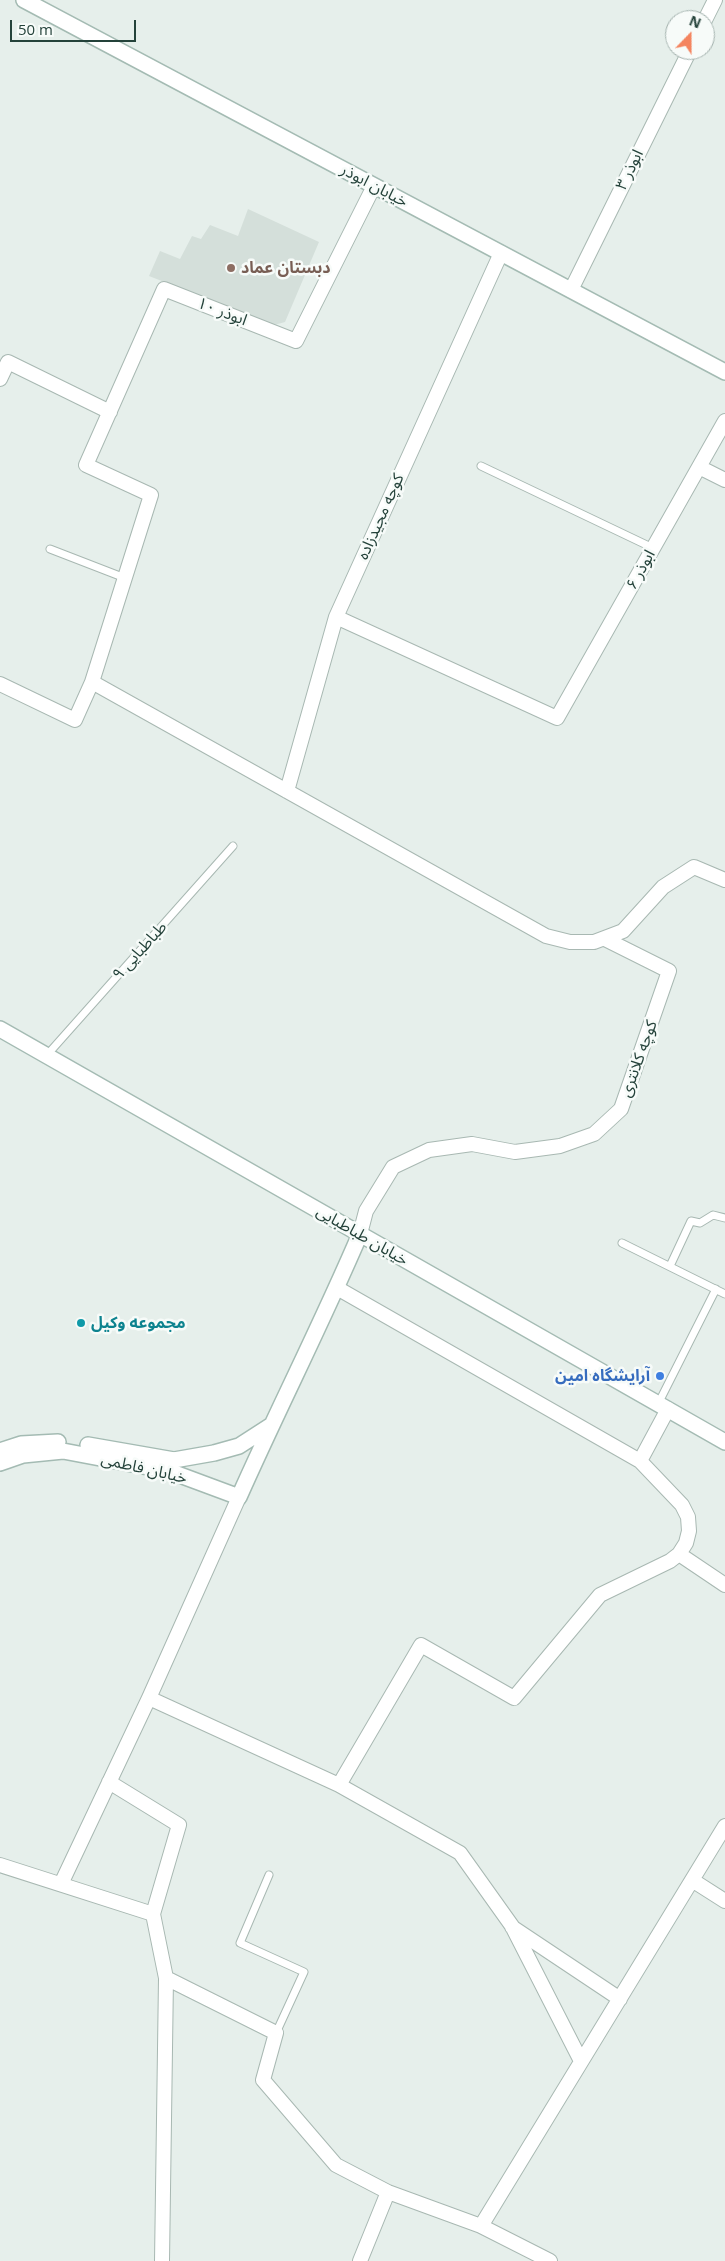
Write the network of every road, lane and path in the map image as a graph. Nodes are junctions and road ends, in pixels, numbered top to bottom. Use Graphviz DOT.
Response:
graph roads {
  1 [pos="24,0"];
  2 [pos="685,60"];
  3 [pos="374,186"];
  4 [pos="500,253"];
  5 [pos="571,290"];
  6 [pos="725,372"];
  7 [pos="0,379"];
  8 [pos="110,412"];
  9 [pos="725,421"];
  10 [pos="481,466"];
  11 [pos="699,467"];
  12 [pos="725,480"];
  13 [pos="653,548"];
  14 [pos="50,549"];
  15 [pos="125,578"];
  16 [pos="336,617"];
  17 [pos="92,682"];
  18 [pos="0,684"];
  19 [pos="288,791"];
  20 [pos="233,846"];
  21 [pos="725,880"];
  22 [pos="605,939"];
  23 [pos="0,1029"];
  24 [pos="47,1056"];
  25 [pos="725,1218"];
  26 [pos="360,1234"];
  27 [pos="622,1243"];
  28 [pos="670,1266"];
  29 [pos="337,1288"];
  30 [pos="716,1289"];
  31 [pos="725,1294"];
  32 [pos="663,1407"];
  33 [pos="270,1426"];
  34 [pos="725,1442"];
  35 [pos="0,1451"];
  36 [pos="640,1461"];
  37 [pos="0,1463"];
  38 [pos="239,1497"];
  39 [pos="679,1554"];
  40 [pos="725,1585"];
  41 [pos="149,1698"];
  42 [pos="109,1782"];
  43 [pos="339,1786"];
  44 [pos="725,1826"];
  45 [pos="0,1865"];
  46 [pos="269,1875"];
  47 [pos="692,1880"];
  48 [pos="61,1884"];
  49 [pos="725,1901"];
  50 [pos="153,1914"];
  51 [pos="512,1926"];
  52 [pos="166,1978"];
  53 [pos="620,1999"];
  54 [pos="276,2033"];
  55 [pos="581,2061"];
  56 [pos="388,2192"];
  57 [pos="481,2226"];
  58 [pos="531,2257"];
  59 [pos="162,2261"];
  60 [pos="360,2261"];
  61 [pos="550,2261"];
  1 -- 3 [label="street, خیابان ابوذر"];
  2 -- 5 [label="street, ابوذر ۳"];
  3 -- 4 [label="street, خیابان ابوذر"];
  3 -- 8 [label="street, ابوذر ۱۰"];
  4 -- 5 [label="street, خیابان ابوذر"];
  4 -- 16 [label="street, کوچه مجیدزاده"];
  5 -- 6 [label="street, خیابان ابوذر"];
  7 -- 8 [label="street"];
  8 -- 15 [label="street, ابوذر ۱۰"];
  9 -- 11 [label="street, ابوذر ۶"];
  10 -- 13 [label="lane"];
  11 -- 12 [label="street"];
  11 -- 13 [label="street, ابوذر ۶"];
  13 -- 16 [label="street, ابوذر ۶"];
  14 -- 15 [label="lane"];
  15 -- 17 [label="street"];
  16 -- 19 [label="street, کوچه مجیدزاده"];
  17 -- 18 [label="street"];
  17 -- 19 [label="street"];
  19 -- 22 [label="street"];
  20 -- 24 [label="lane, طباطبایی ۹"];
  21 -- 22 [label="street"];
  22 -- 26 [label="street, کوچه کلانتری"];
  23 -- 24 [label="street, خیابان طباطبایی"];
  24 -- 26 [label="street, خیابان طباطبایی"];
  25 -- 28 [label="lane"];
  26 -- 29 [label="street"];
  26 -- 32 [label="street, خیابان طباطبایی"];
  27 -- 28 [label="lane"];
  28 -- 30 [label="lane"];
  29 -- 33 [label="street"];
  29 -- 36 [label="street"];
  30 -- 31 [label="lane"];
  30 -- 32 [label="lane"];
  32 -- 34 [label="street, خیابان طباطبایی"];
  32 -- 36 [label="street"];
  33 -- 35 [label="street, خیابان فاطمی"];
  33 -- 38 [label="street"];
  36 -- 39 [label="street"];
  37 -- 38 [label="street, خیابان فاطمی"];
  38 -- 41 [label="street"];
  39 -- 40 [label="street"];
  39 -- 43 [label="street"];
  41 -- 42 [label="street"];
  41 -- 43 [label="street"];
  42 -- 48 [label="street"];
  42 -- 50 [label="street"];
  43 -- 51 [label="street"];
  44 -- 47 [label="street"];
  45 -- 48 [label="street"];
  46 -- 54 [label="lane"];
  47 -- 49 [label="street"];
  47 -- 53 [label="street"];
  48 -- 50 [label="street"];
  50 -- 52 [label="street"];
  51 -- 53 [label="street"];
  51 -- 55 [label="street"];
  52 -- 54 [label="street"];
  52 -- 59 [label="street"];
  53 -- 55 [label="street"];
  54 -- 56 [label="street"];
  55 -- 57 [label="street"];
  56 -- 57 [label="street"];
  56 -- 60 [label="street"];
  57 -- 58 [label="street"];
  58 -- 61 [label="street"];
}
